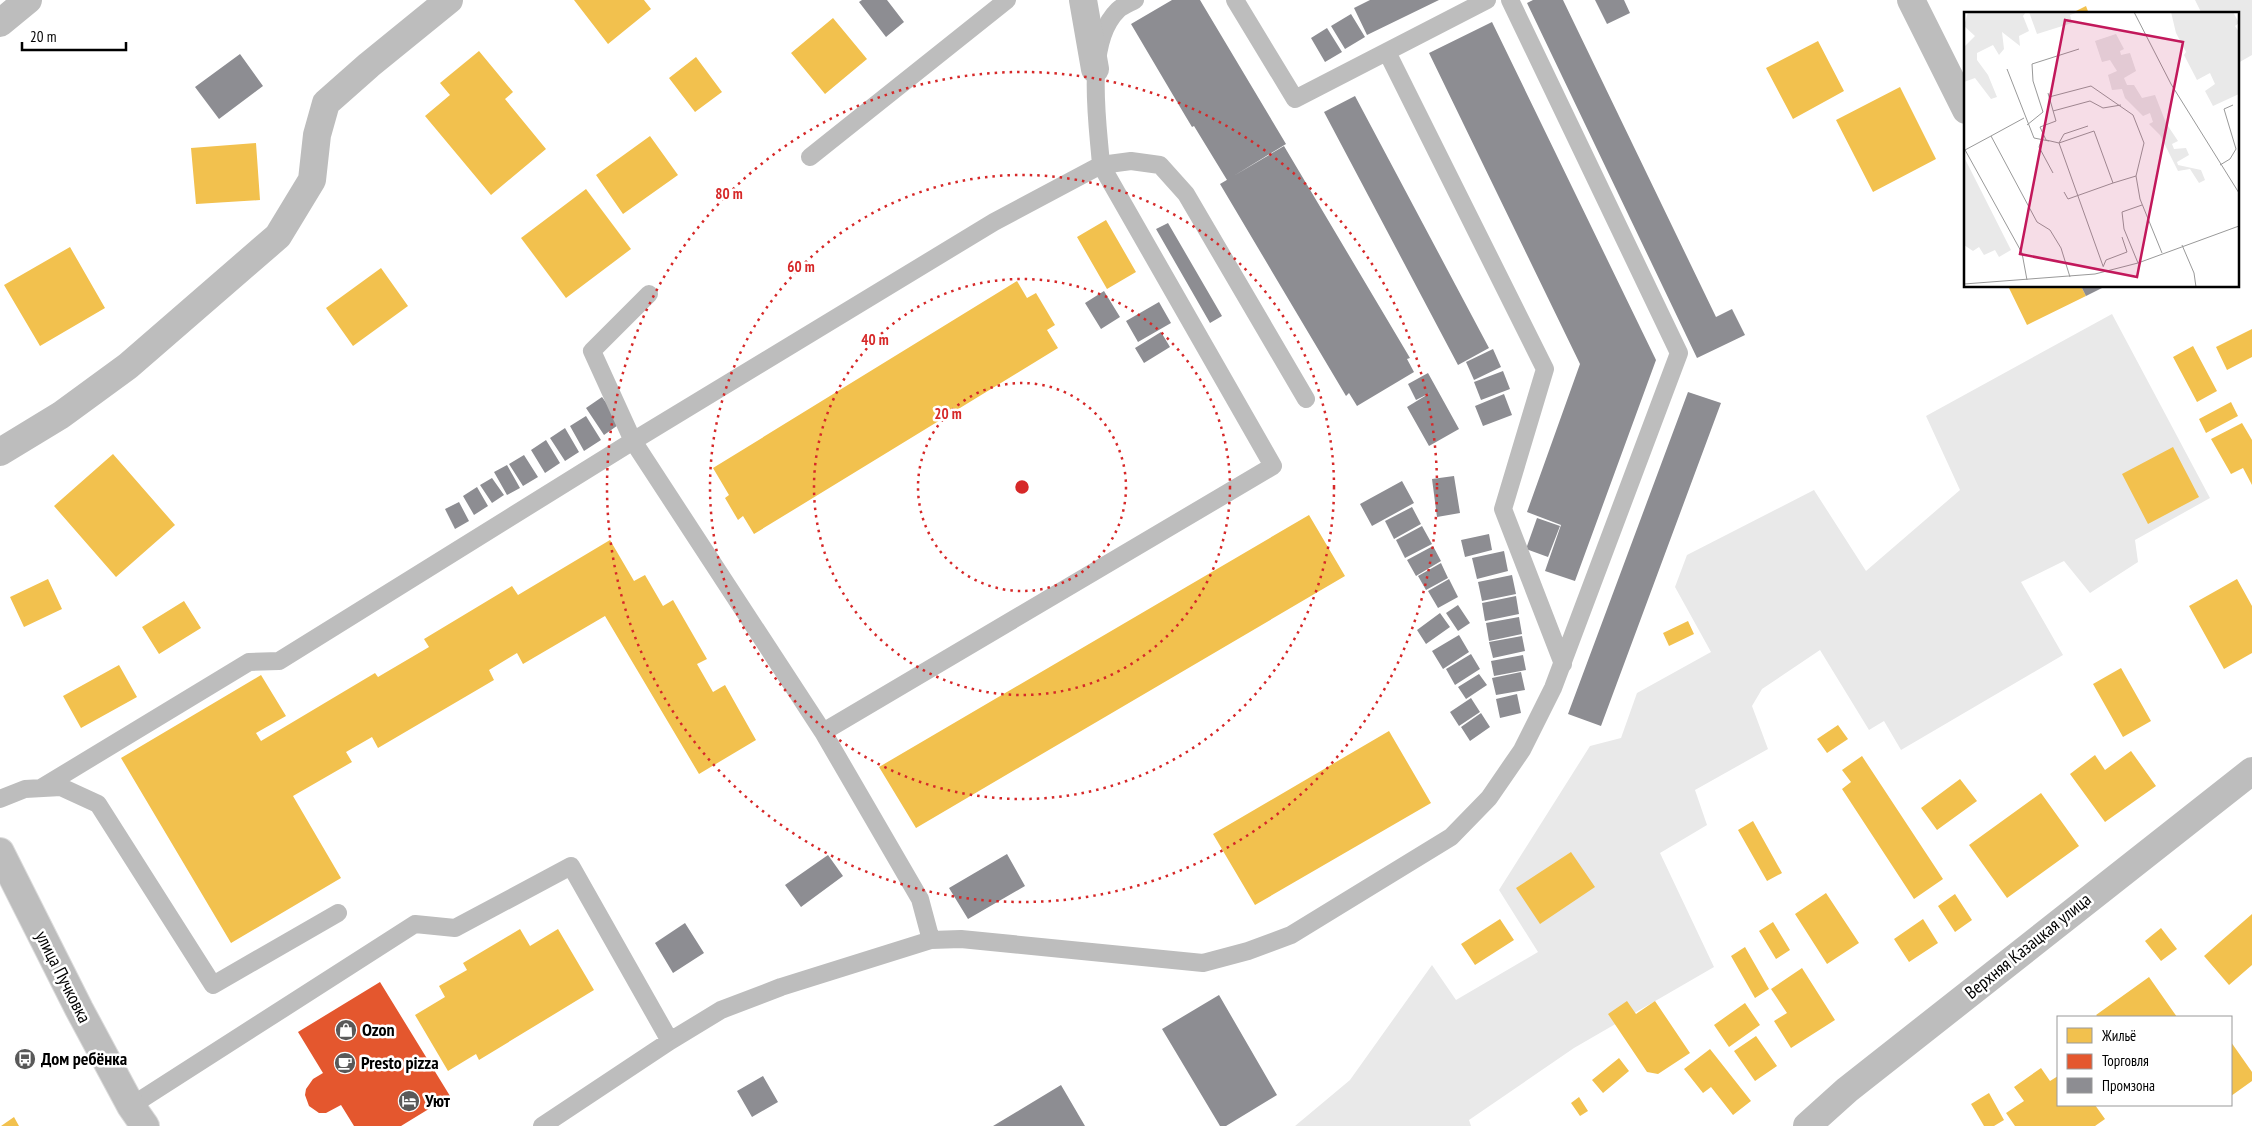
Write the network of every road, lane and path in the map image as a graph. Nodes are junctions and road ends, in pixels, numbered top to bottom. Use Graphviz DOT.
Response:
graph roads {
  1 [pos="28,0"];
  2 [pos="448,0"];
  3 [pos="1007,0"];
  4 [pos="1083,0"];
  5 [pos="1135,0"];
  6 [pos="1235,0"];
  7 [pos="1487,0"];
  8 [pos="1510,0"];
  9 [pos="1911,0"];
  10 [pos="0,23"];
  11 [pos="1387,52"];
  12 [pos="1095,69"];
  13 [pos="1964,106"];
  14 [pos="810,157"];
  15 [pos="1101,165"];
  16 [pos="649,294"];
  17 [pos="1306,399"];
  18 [pos="632,441"];
  19 [pos="0,452"];
  20 [pos="1563,664"];
  21 [pos="823,732"];
  22 [pos="2252,771"];
  23 [pos="41,788"];
  24 [pos="0,800"];
  25 [pos="0,852"];
  26 [pos="338,913"];
  27 [pos="931,940"];
  28 [pos="670,1041"];
  29 [pos="138,1116"];
  30 [pos="542,1126"];
  31 [pos="1807,1126"];
  1 -- 10 [label="street"];
  2 -- 19 [label="street"];
  3 -- 14 [label="lane"];
  4 -- 12 [label="street"];
  5 -- 12 [label="lane"];
  6 -- 11 [label="lane"];
  7 -- 11 [label="lane"];
  8 -- 20 [label="lane"];
  9 -- 13 [label="street"];
  11 -- 20 [label="lane"];
  12 -- 15 [label="lane"];
  15 -- 17 [label="lane"];
  15 -- 18 [label="lane"];
  15 -- 21 [label="lane"];
  16 -- 18 [label="lane"];
  18 -- 21 [label="lane"];
  18 -- 23 [label="lane"];
  20 -- 27 [label="lane"];
  21 -- 27 [label="lane"];
  22 -- 31 [label="street, Верхняя Казацкая улица"];
  23 -- 24 [label="lane"];
  23 -- 26 [label="lane"];
  25 -- 29 [label="street, улица Пучковка"];
  27 -- 28 [label="lane"];
  28 -- 29 [label="lane"];
  28 -- 30 [label="lane"];
}
